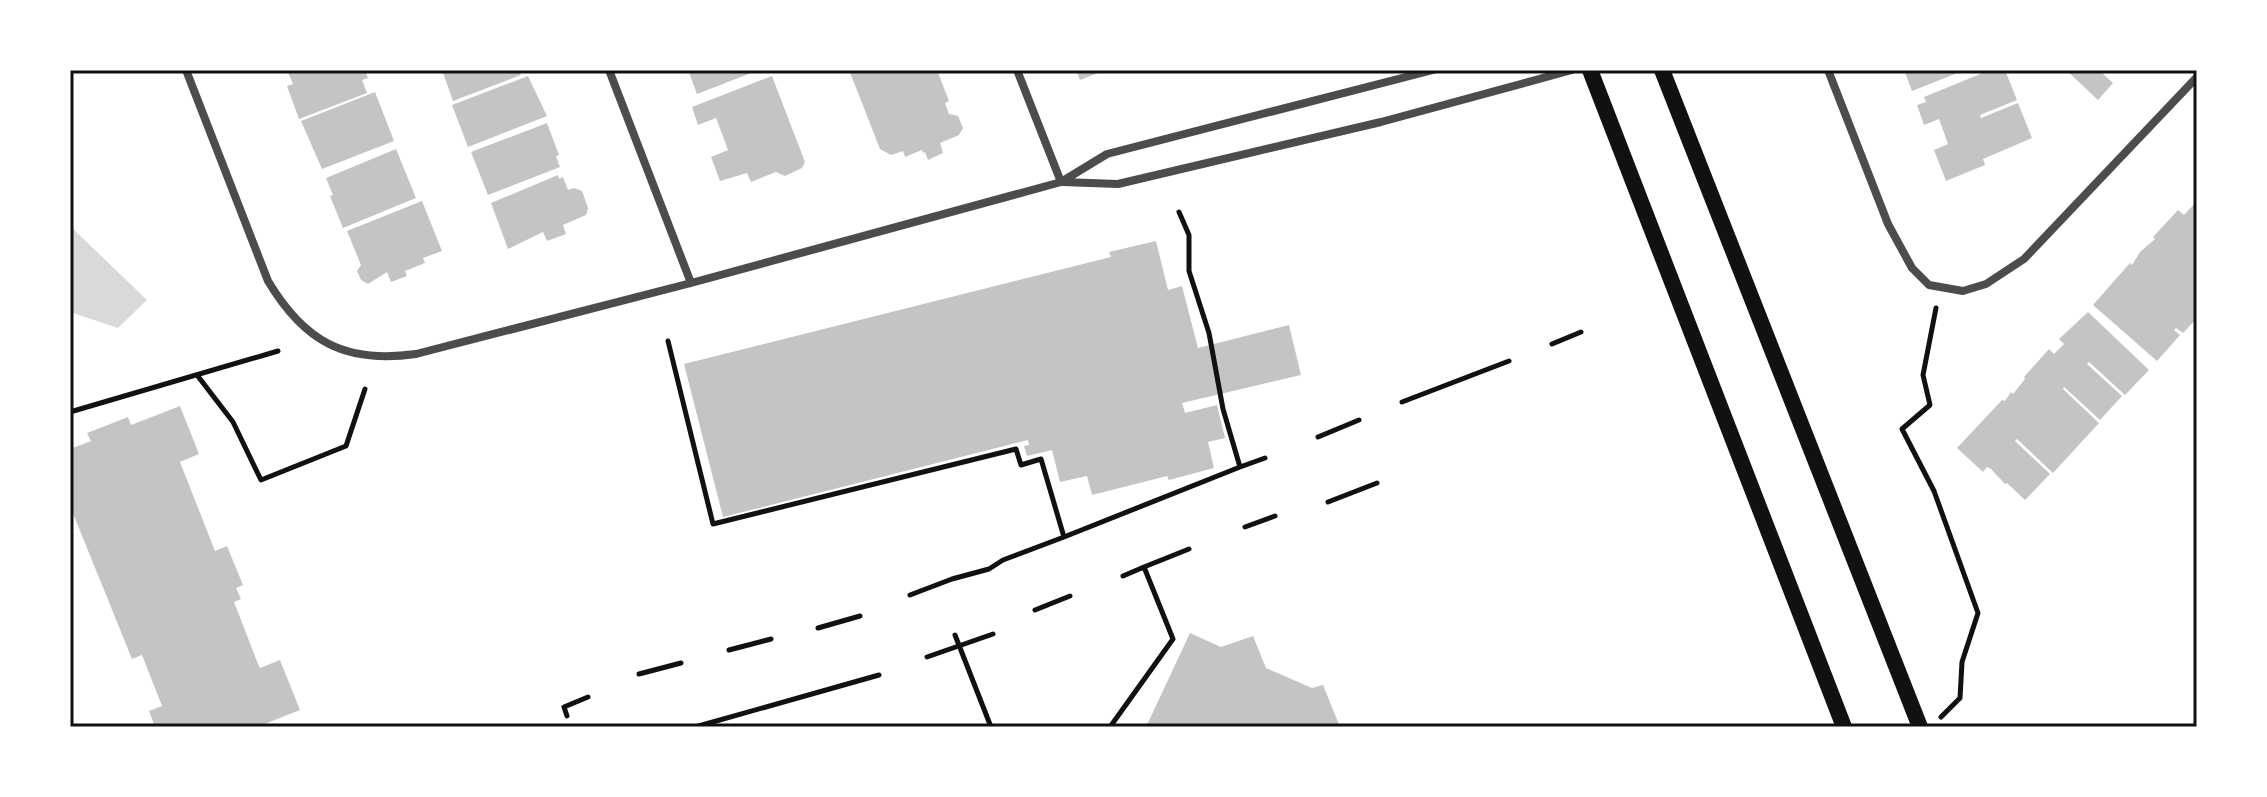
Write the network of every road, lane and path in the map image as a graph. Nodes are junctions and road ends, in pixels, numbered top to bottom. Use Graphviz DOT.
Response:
graph roads {
  1 [pos="186,70"];
  2 [pos="609,70"];
  3 [pos="1017,70"];
  4 [pos="1433,70"];
  5 [pos="1572,70"];
  6 [pos="1590,70"];
  7 [pos="1662,70"];
  8 [pos="1828,70"];
  9 [pos="2197,77"];
  10 [pos="1061,182"];
  11 [pos="1179,212"];
  12 [pos="691,283"];
  13 [pos="1940,288"];
  14 [pos="1581,332"];
  15 [pos="668,341"];
  16 [pos="1552,344"];
  17 [pos="278,351"];
  18 [pos="1509,361"];
  19 [pos="197,375"];
  20 [pos="365,389"];
  21 [pos="1402,402"];
  22 [pos="70,412"];
  23 [pos="1359,420"];
  24 [pos="1318,437"];
  25 [pos="1265,458"];
  26 [pos="1240,467"];
  27 [pos="1377,483"];
  28 [pos="1328,502"];
  29 [pos="1275,516"];
  30 [pos="1245,527"];
  31 [pos="1064,537"];
  32 [pos="1189,549"];
  33 [pos="1144,567"];
  34 [pos="1123,576"];
  35 [pos="937,585"];
  36 [pos="940,593"];
  37 [pos="910,595"];
  38 [pos="1070,596"];
  39 [pos="1035,610"];
  40 [pos="860,616"];
  41 [pos="818,628"];
  42 [pos="993,634"];
  43 [pos="955,635"];
  44 [pos="771,639"];
  45 [pos="960,646"];
  46 [pos="729,650"];
  47 [pos="927,657"];
  48 [pos="681,663"];
  49 [pos="639,674"];
  50 [pos="879,675"];
  51 [pos="588,697"];
  52 [pos="567,716"];
  53 [pos="695,727"];
  54 [pos="991,727"];
  55 [pos="1110,727"];
  56 [pos="1844,727"];
  57 [pos="1920,727"];
  58 [pos="1930,727"];
  1 -- 12 [label="street"];
  2 -- 12 [label="street"];
  3 -- 10 [label="street"];
  4 -- 10 [label="street"];
  5 -- 10 [label="street"];
  6 -- 56 [label="main road"];
  7 -- 57 [label="main road"];
  8 -- 13 [label="street"];
  9 -- 13 [label="street"];
  10 -- 12 [label="street"];
  11 -- 26 [label="path"];
  13 -- 58 [label="path"];
  14 -- 16 [label="path"];
  15 -- 31 [label="path"];
  17 -- 19 [label="path"];
  18 -- 21 [label="path"];
  19 -- 20 [label="path"];
  19 -- 22 [label="path"];
  23 -- 24 [label="path"];
  25 -- 26 [label="path"];
  26 -- 31 [label="path"];
  27 -- 28 [label="path"];
  29 -- 30 [label="path"];
  31 -- 35 [label="path"];
  32 -- 33 [label="path"];
  33 -- 34 [label="path"];
  33 -- 55 [label="path"];
  35 -- 36 [label="path"];
  35 -- 37 [label="path"];
  38 -- 39 [label="path"];
  40 -- 41 [label="path"];
  42 -- 45 [label="path"];
  43 -- 45 [label="path"];
  44 -- 46 [label="path"];
  45 -- 47 [label="path"];
  45 -- 54 [label="path"];
  48 -- 49 [label="path"];
  50 -- 53 [label="path"];
  51 -- 52 [label="path"];
}
